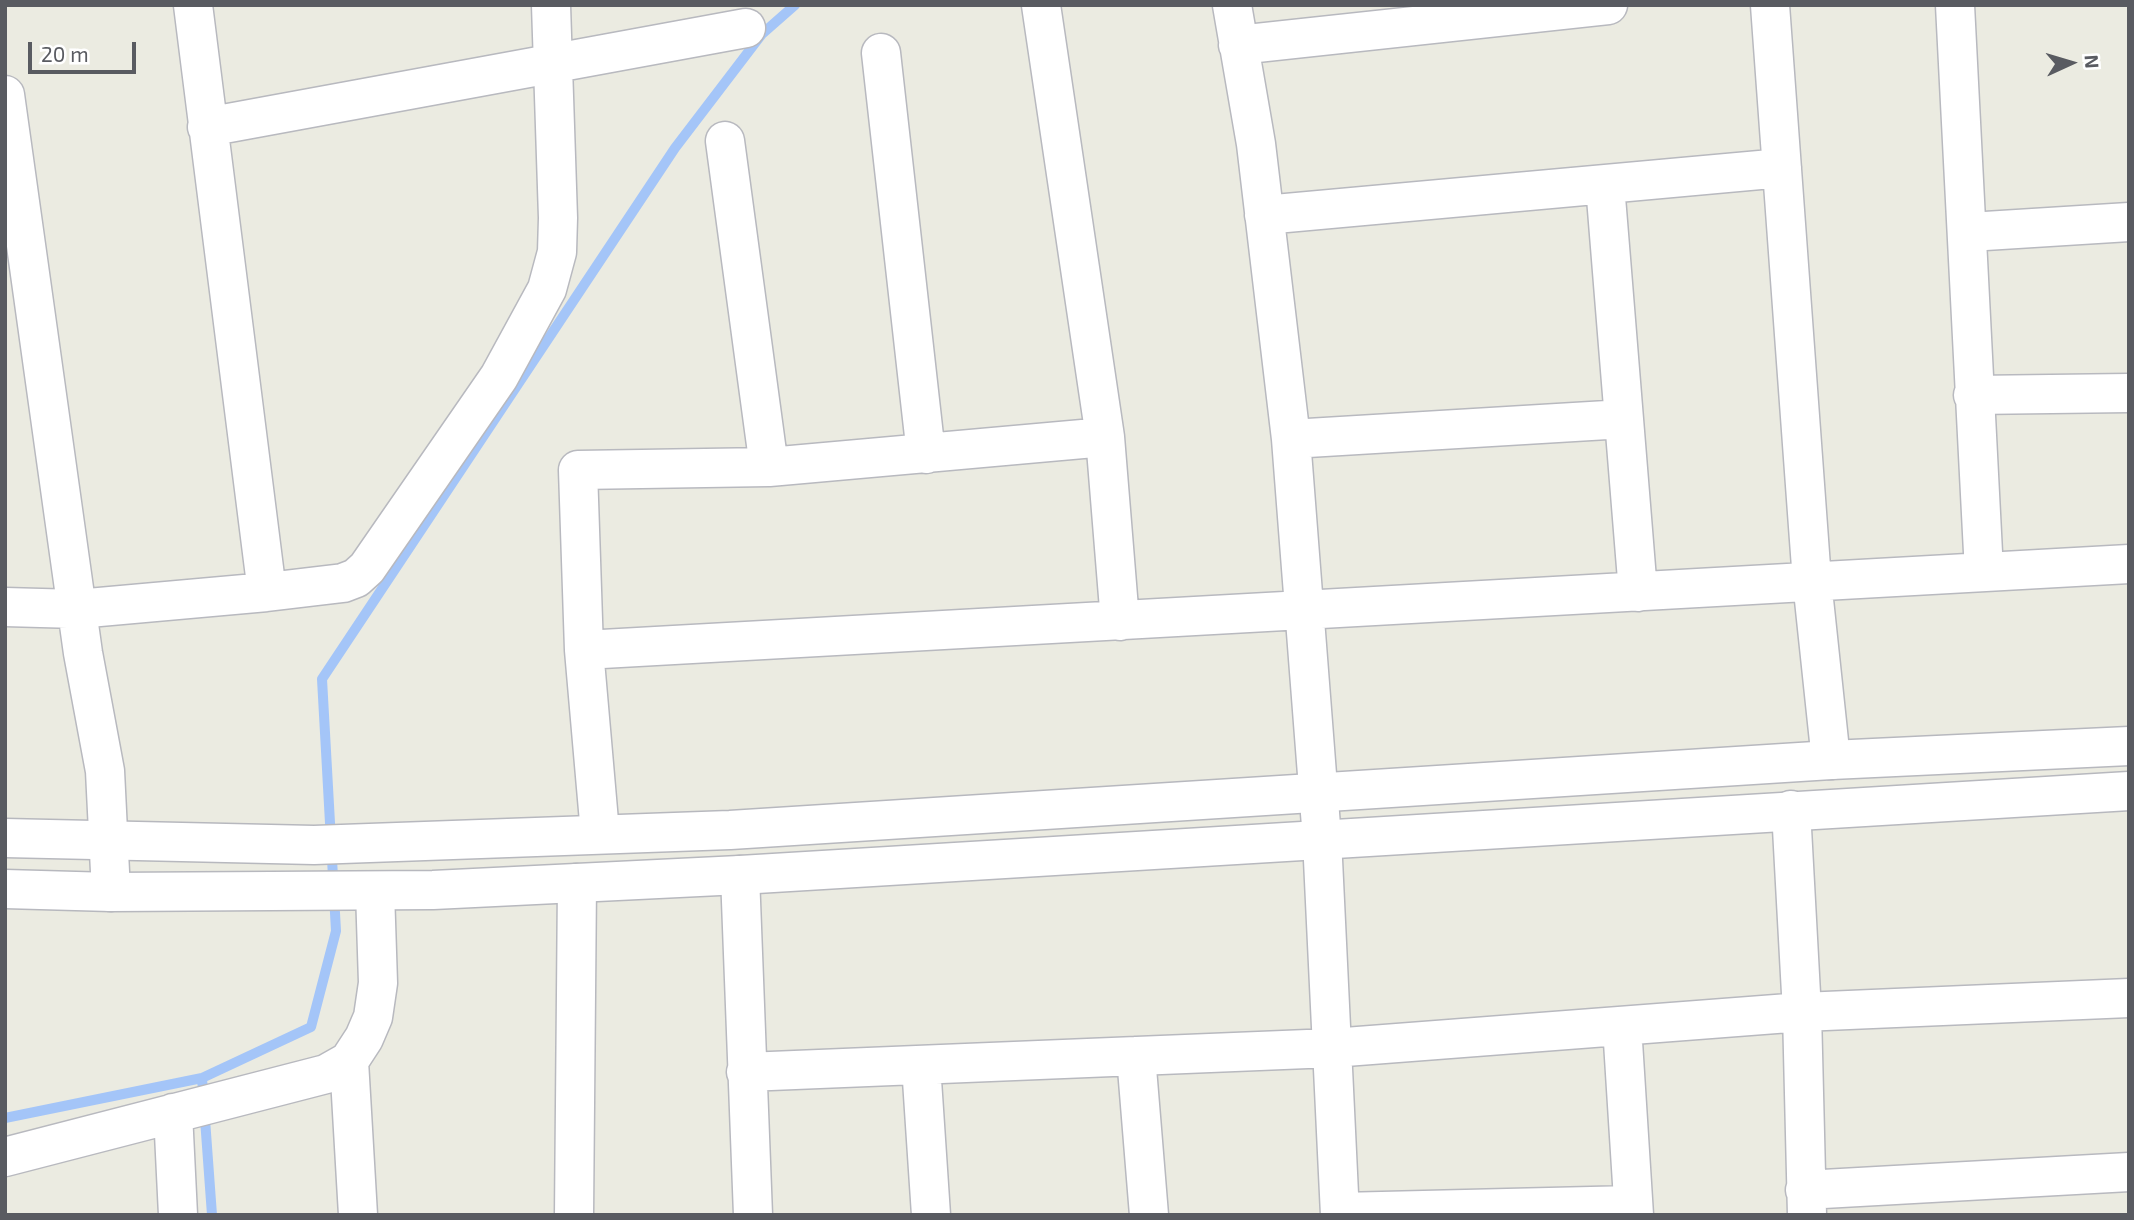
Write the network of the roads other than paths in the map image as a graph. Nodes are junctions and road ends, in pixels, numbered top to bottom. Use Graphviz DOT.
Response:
graph roads {
  1 [pos="193,5"];
  2 [pos="551,5"];
  3 [pos="1041,5"];
  4 [pos="1232,5"];
  5 [pos="1608,5"];
  6 [pos="1770,5"];
  7 [pos="1955,5"];
  8 [pos="746,28"];
  9 [pos="1238,45"];
  10 [pos="881,53"];
  11 [pos="554,61"];
  12 [pos="5,95"];
  13 [pos="207,127"];
  14 [pos="725,141"];
  15 [pos="1782,168"];
  16 [pos="1605,185"];
  17 [pos="1264,215"];
  18 [pos="2129,222"];
  19 [pos="1969,232"];
  20 [pos="15,233"];
  21 [pos="2129,393"];
  22 [pos="1973,395"];
  23 [pos="1624,419"];
  24 [pos="1105,437"];
  25 [pos="1291,439"];
  26 [pos="926,454"];
  27 [pos="769,467"];
  28 [pos="2129,564"];
  29 [pos="1984,572"];
  30 [pos="1812,581"];
  31 [pos="267,592"];
  32 [pos="1638,592"];
  33 [pos="5,607"];
  34 [pos="77,609"];
  35 [pos="1304,612"];
  36 [pos="1120,621"];
  37 [pos="584,650"];
  38 [pos="2129,746"];
  39 [pos="1831,760"];
  40 [pos="2129,791"];
  41 [pos="1318,795"];
  42 [pos="1791,810"];
  43 [pos="600,833"];
  44 [pos="5,838"];
  45 [pos="1322,839"];
  46 [pos="108,840"];
  47 [pos="740,875"];
  48 [pos="576,883"];
  49 [pos="5,889"];
  50 [pos="349,891"];
  51 [pos="111,892"];
  52 [pos="2129,998"];
  53 [pos="1802,1012"];
  54 [pos="1622,1026"];
  55 [pos="1332,1048"];
  56 [pos="1136,1056"];
  57 [pos="349,1060"];
  58 [pos="921,1065"];
  59 [pos="746,1072"];
  60 [pos="194,1108"];
  61 [pos="5,1157"];
  62 [pos="2129,1172"];
  63 [pos="1806,1202"];
  64 [pos="1633,1210"];
  65 [pos="1520,1212"];
  66 [pos="1340,1214"];
  67 [pos="178,1215"];
  68 [pos="358,1215"];
  69 [pos="574,1215"];
  70 [pos="753,1215"];
  71 [pos="931,1215"];
  72 [pos="1149,1215"];
  1 -- 13 [label="street"];
  2 -- 11 [label="street"];
  3 -- 24 [label="street"];
  4 -- 9 [label="street"];
  5 -- 9 [label="street"];
  6 -- 15 [label="street"];
  7 -- 19 [label="street"];
  8 -- 11 [label="street"];
  9 -- 17 [label="street"];
  10 -- 26 [label="street"];
  11 -- 13 [label="street"];
  11 -- 31 [label="street"];
  12 -- 20 [label="street"];
  13 -- 31 [label="street"];
  14 -- 27 [label="street"];
  15 -- 16 [label="street"];
  15 -- 30 [label="street"];
  16 -- 17 [label="street"];
  16 -- 23 [label="street"];
  17 -- 25 [label="street"];
  18 -- 19 [label="street"];
  19 -- 22 [label="street"];
  20 -- 34 [label="street"];
  21 -- 22 [label="street"];
  22 -- 29 [label="street"];
  23 -- 25 [label="street"];
  23 -- 32 [label="street"];
  24 -- 26 [label="street"];
  24 -- 36 [label="street"];
  25 -- 35 [label="street"];
  26 -- 27 [label="street"];
  27 -- 37 [label="street"];
  28 -- 29 [label="street"];
  29 -- 30 [label="street"];
  30 -- 32 [label="street"];
  30 -- 39 [label="street"];
  31 -- 34 [label="street"];
  32 -- 35 [label="street"];
  33 -- 34 [label="street"];
  34 -- 46 [label="street"];
  35 -- 36 [label="street"];
  35 -- 41 [label="street"];
  36 -- 37 [label="street"];
  37 -- 43 [label="street"];
  38 -- 39 [label="street"];
  39 -- 41 [label="street"];
  40 -- 42 [label="street"];
  41 -- 43 [label="street"];
  41 -- 45 [label="street"];
  42 -- 45 [label="street"];
  42 -- 53 [label="street"];
  43 -- 46 [label="street"];
  44 -- 46 [label="street"];
  45 -- 47 [label="street"];
  45 -- 55 [label="street"];
  46 -- 51 [label="street"];
  47 -- 48 [label="street"];
  47 -- 59 [label="street"];
  48 -- 50 [label="street"];
  48 -- 69 [label="street"];
  49 -- 51 [label="street"];
  50 -- 51 [label="street"];
  50 -- 57 [label="street"];
  52 -- 53 [label="street"];
  53 -- 54 [label="street"];
  53 -- 63 [label="street"];
  54 -- 55 [label="street"];
  54 -- 64 [label="street"];
  55 -- 56 [label="street"];
  55 -- 66 [label="street"];
  56 -- 58 [label="street"];
  56 -- 72 [label="street"];
  57 -- 60 [label="street"];
  57 -- 68 [label="street"];
  58 -- 59 [label="street"];
  58 -- 71 [label="street"];
  59 -- 70 [label="street"];
  60 -- 61 [label="street"];
  60 -- 67 [label="street"];
  62 -- 63 [label="street"];
  64 -- 65 [label="street"];
  65 -- 66 [label="street"];
}
